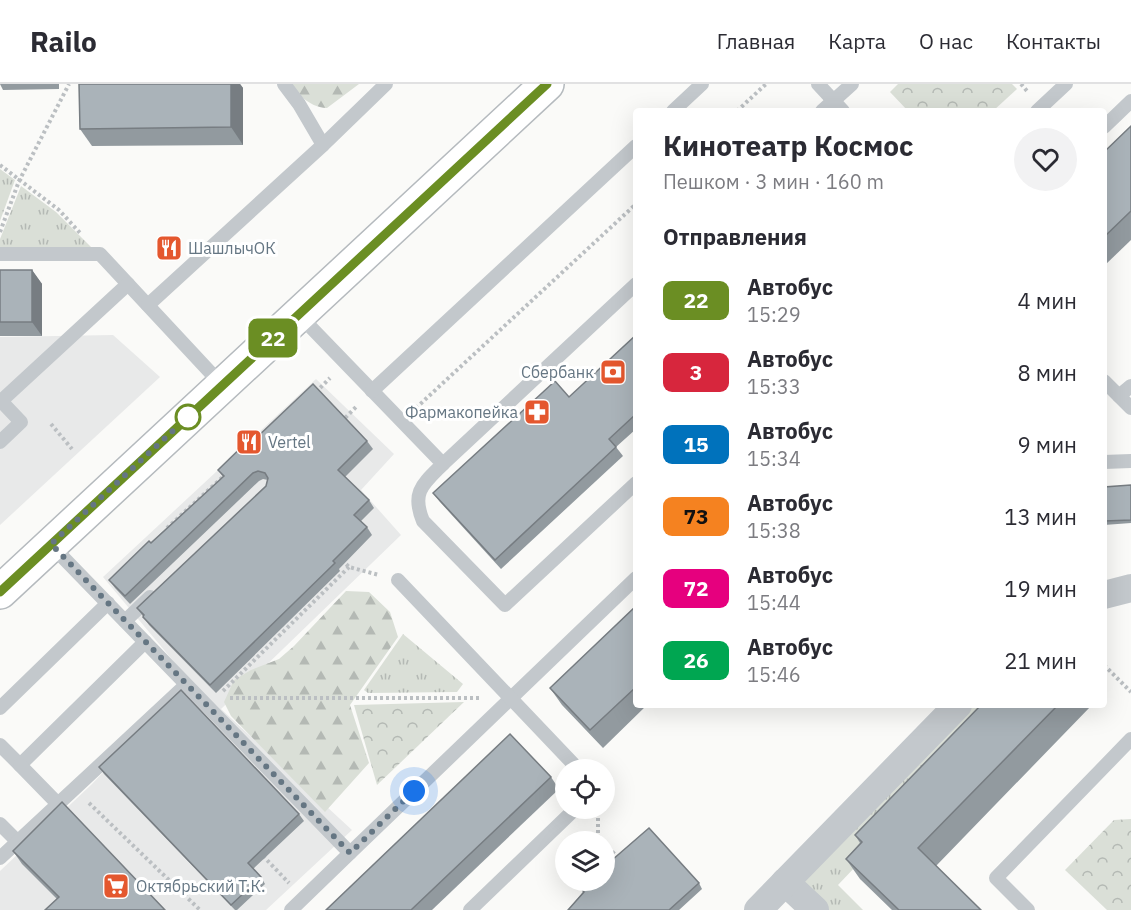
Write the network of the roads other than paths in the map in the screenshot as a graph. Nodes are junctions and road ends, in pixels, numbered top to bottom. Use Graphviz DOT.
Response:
graph roads {
  1 [pos="284,84"];
  2 [pos="386,84"];
  3 [pos="546,84"];
  4 [pos="702,84"];
  5 [pos="818,84"];
  6 [pos="852,84"];
  7 [pos="1066,84"];
  8 [pos="1131,101"];
  9 [pos="838,106"];
  10 [pos="676,108"];
  11 [pos="1040,108"];
  12 [pos="1107,124"];
  13 [pos="323,145"];
  14 [pos="633,149"];
  15 [pos="0,254"];
  16 [pos="128,284"];
  17 [pos="633,287"];
  18 [pos="148,305"];
  19 [pos="298,315"];
  20 [pos="1107,384"];
  21 [pos="222,385"];
  22 [pos="1131,386"];
  23 [pos="372,391"];
  24 [pos="1119,396"];
  25 [pos="1131,408"];
  26 [pos="0,442"];
  27 [pos="1131,461"];
  28 [pos="1107,462"];
  29 [pos="443,464"];
  30 [pos="633,486"];
  31 [pos="51,544"];
  32 [pos="398,580"];
  33 [pos="633,581"];
  34 [pos="1131,588"];
  35 [pos="158,590"];
  36 [pos="0,592"];
  37 [pos="1107,593"];
  38 [pos="108,603"];
  39 [pos="125,621"];
  40 [pos="146,642"];
  41 [pos="186,685"];
  42 [pos="511,698"];
  43 [pos="0,708"];
  44 [pos="955,708"];
  45 [pos="1131,739"];
  46 [pos="0,745"];
  47 [pos="569,759"];
  48 [pos="20,765"];
  49 [pos="58,804"];
  50 [pos="565,819"];
  51 [pos="0,824"];
  52 [pos="17,841"];
  53 [pos="350,853"];
  54 [pos="0,858"];
  55 [pos="785,882"];
  56 [pos="291,910"];
  57 [pos="470,910"];
  58 [pos="758,910"];
  59 [pos="814,910"];
  60 [pos="1028,910"];
  1 -- 13 [label="lane"];
  2 -- 13 [label="lane"];
  3 -- 19 [label="main road"];
  4 -- 10 [label="lane"];
  5 -- 9 [label="lane"];
  6 -- 9 [label="lane"];
  7 -- 11 [label="lane"];
  8 -- 12 [label="lane"];
  13 -- 18 [label="lane"];
  14 -- 23 [label="lane"];
  15 -- 16 [label="lane"];
  16 -- 18 [label="lane"];
  16 -- 26 [label="lane"];
  17 -- 29 [label="lane"];
  18 -- 21 [label="lane"];
  19 -- 21 [label="main road"];
  19 -- 23 [label="lane"];
  20 -- 24 [label="lane"];
  21 -- 31 [label="main road"];
  22 -- 24 [label="lane"];
  23 -- 29 [label="lane"];
  24 -- 25 [label="lane"];
  27 -- 28 [label="lane"];
  29 -- 30 [label="lane"];
  31 -- 36 [label="main road"];
  31 -- 38 [label="lane"];
  32 -- 42 [label="lane"];
  33 -- 42 [label="lane"];
  34 -- 37 [label="street"];
  35 -- 39 [label="lane"];
  38 -- 39 [label="lane"];
  38 -- 43 [label="lane"];
  39 -- 40 [label="lane"];
  40 -- 41 [label="lane"];
  40 -- 48 [label="lane"];
  41 -- 49 [label="lane"];
  41 -- 53 [label="lane"];
  42 -- 47 [label="lane"];
  42 -- 53 [label="lane"];
  44 -- 55 [label="street"];
  45 -- 60 [label="lane"];
  46 -- 48 [label="lane"];
  48 -- 49 [label="lane"];
  49 -- 52 [label="lane"];
  50 -- 57 [label="lane"];
  51 -- 52 [label="lane"];
  52 -- 54 [label="lane"];
  53 -- 56 [label="lane"];
  55 -- 58 [label="street"];
  55 -- 59 [label="street"];
}
